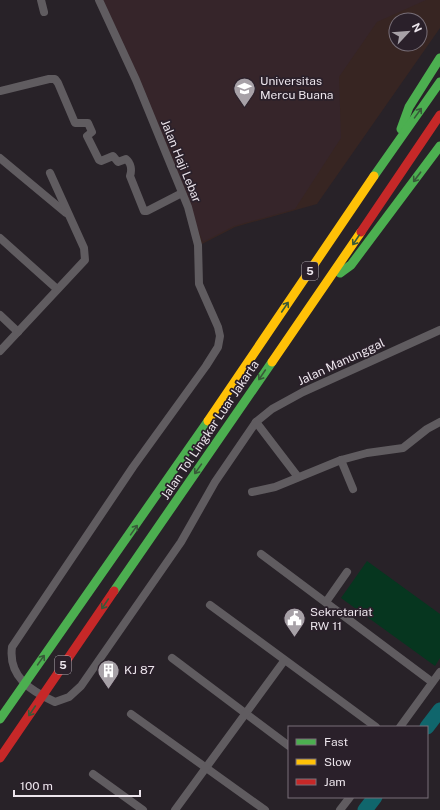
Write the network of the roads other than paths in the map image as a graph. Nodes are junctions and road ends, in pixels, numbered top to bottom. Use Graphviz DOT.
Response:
graph roads {
  1 [pos="41,0"];
  2 [pos="100,0"];
  3 [pos="44,12"];
  4 [pos="440,58"];
  5 [pos="440,82"];
  6 [pos="0,91"];
  7 [pos="440,115"];
  8 [pos="396,143"];
  9 [pos="440,146"];
  10 [pos="0,158"];
  11 [pos="50,173"];
  12 [pos="182,193"];
  13 [pos="68,215"];
  14 [pos="0,238"];
  15 [pos="327,283"];
  16 [pos="57,289"];
  17 [pos="0,315"];
  18 [pos="440,330"];
  19 [pos="18,332"];
  20 [pos="220,336"];
  21 [pos="0,351"];
  22 [pos="256,422"];
  23 [pos="440,422"];
  24 [pos="341,460"];
  25 [pos="298,477"];
  26 [pos="353,488"];
  27 [pos="252,492"];
  28 [pos="261,554"];
  29 [pos="347,572"];
  30 [pos="326,602"];
  31 [pos="210,605"];
  32 [pos="172,658"];
  33 [pos="284,661"];
  34 [pos="440,672"];
  35 [pos="432,682"];
  36 [pos="11,704"];
  37 [pos="245,712"];
  38 [pos="0,713"];
  39 [pos="131,714"];
  40 [pos="0,719"];
  41 [pos="375,726"];
  42 [pos="401,726"];
  43 [pos="288,745"];
  44 [pos="0,758"];
  45 [pos="205,767"];
  46 [pos="93,774"];
  47 [pos="349,798"];
  48 [pos="143,810"];
  49 [pos="175,810"];
  50 [pos="265,810"];
  51 [pos="340,810"];
  1 -- 3 [label="street"];
  2 -- 12 [label="street, Jalan Haji Lebar"];
  4 -- 8 [label="highway"];
  8 -- 5 [label="highway, Jalan Tol Lingkar Luar Jakarta / 5, one-way"];
  6 -- 12 [label="street"];
  7 -- 15 [label="highway, Jalan Tol Lingkar Luar Jakarta / 5, one-way"];
  36 -- 8 [label="highway, Jalan Tol Lingkar Luar Jakarta / 5, one-way"];
  9 -- 15 [label="highway, one-way"];
  10 -- 13 [label="street"];
  11 -- 13 [label="street"];
  12 -- 20 [label="street, Jalan Haji Lebar"];
  13 -- 16 [label="street"];
  14 -- 16 [label="street"];
  15 -- 44 [label="highway, Jalan Tol Lingkar Luar Jakarta / 5, one-way"];
  16 -- 19 [label="street"];
  17 -- 19 [label="street"];
  18 -- 22 [label="street, Jalan Manunggal"];
  19 -- 21 [label="street"];
  20 -- 22 [label="street, Jalan Manunggal"];
  22 -- 25 [label="street"];
  23 -- 24 [label="street"];
  24 -- 25 [label="street"];
  24 -- 26 [label="street"];
  25 -- 27 [label="street"];
  28 -- 30 [label="street"];
  29 -- 30 [label="street"];
  30 -- 35 [label="street"];
  31 -- 33 [label="street"];
  32 -- 37 [label="street"];
  33 -- 37 [label="street"];
  33 -- 41 [label="street"];
  34 -- 35 [label="street"];
  35 -- 42 [label="street"];
  36 -- 38 [label="highway"];
  36 -- 40 [label="highway, Jalan Tol Lingkar Luar Jakarta / 5"];
  37 -- 43 [label="street"];
  37 -- 45 [label="street"];
  39 -- 45 [label="street"];
  45 -- 49 [label="street"];
  45 -- 50 [label="street"];
  46 -- 48 [label="street"];
  47 -- 51 [label="street"];
}
